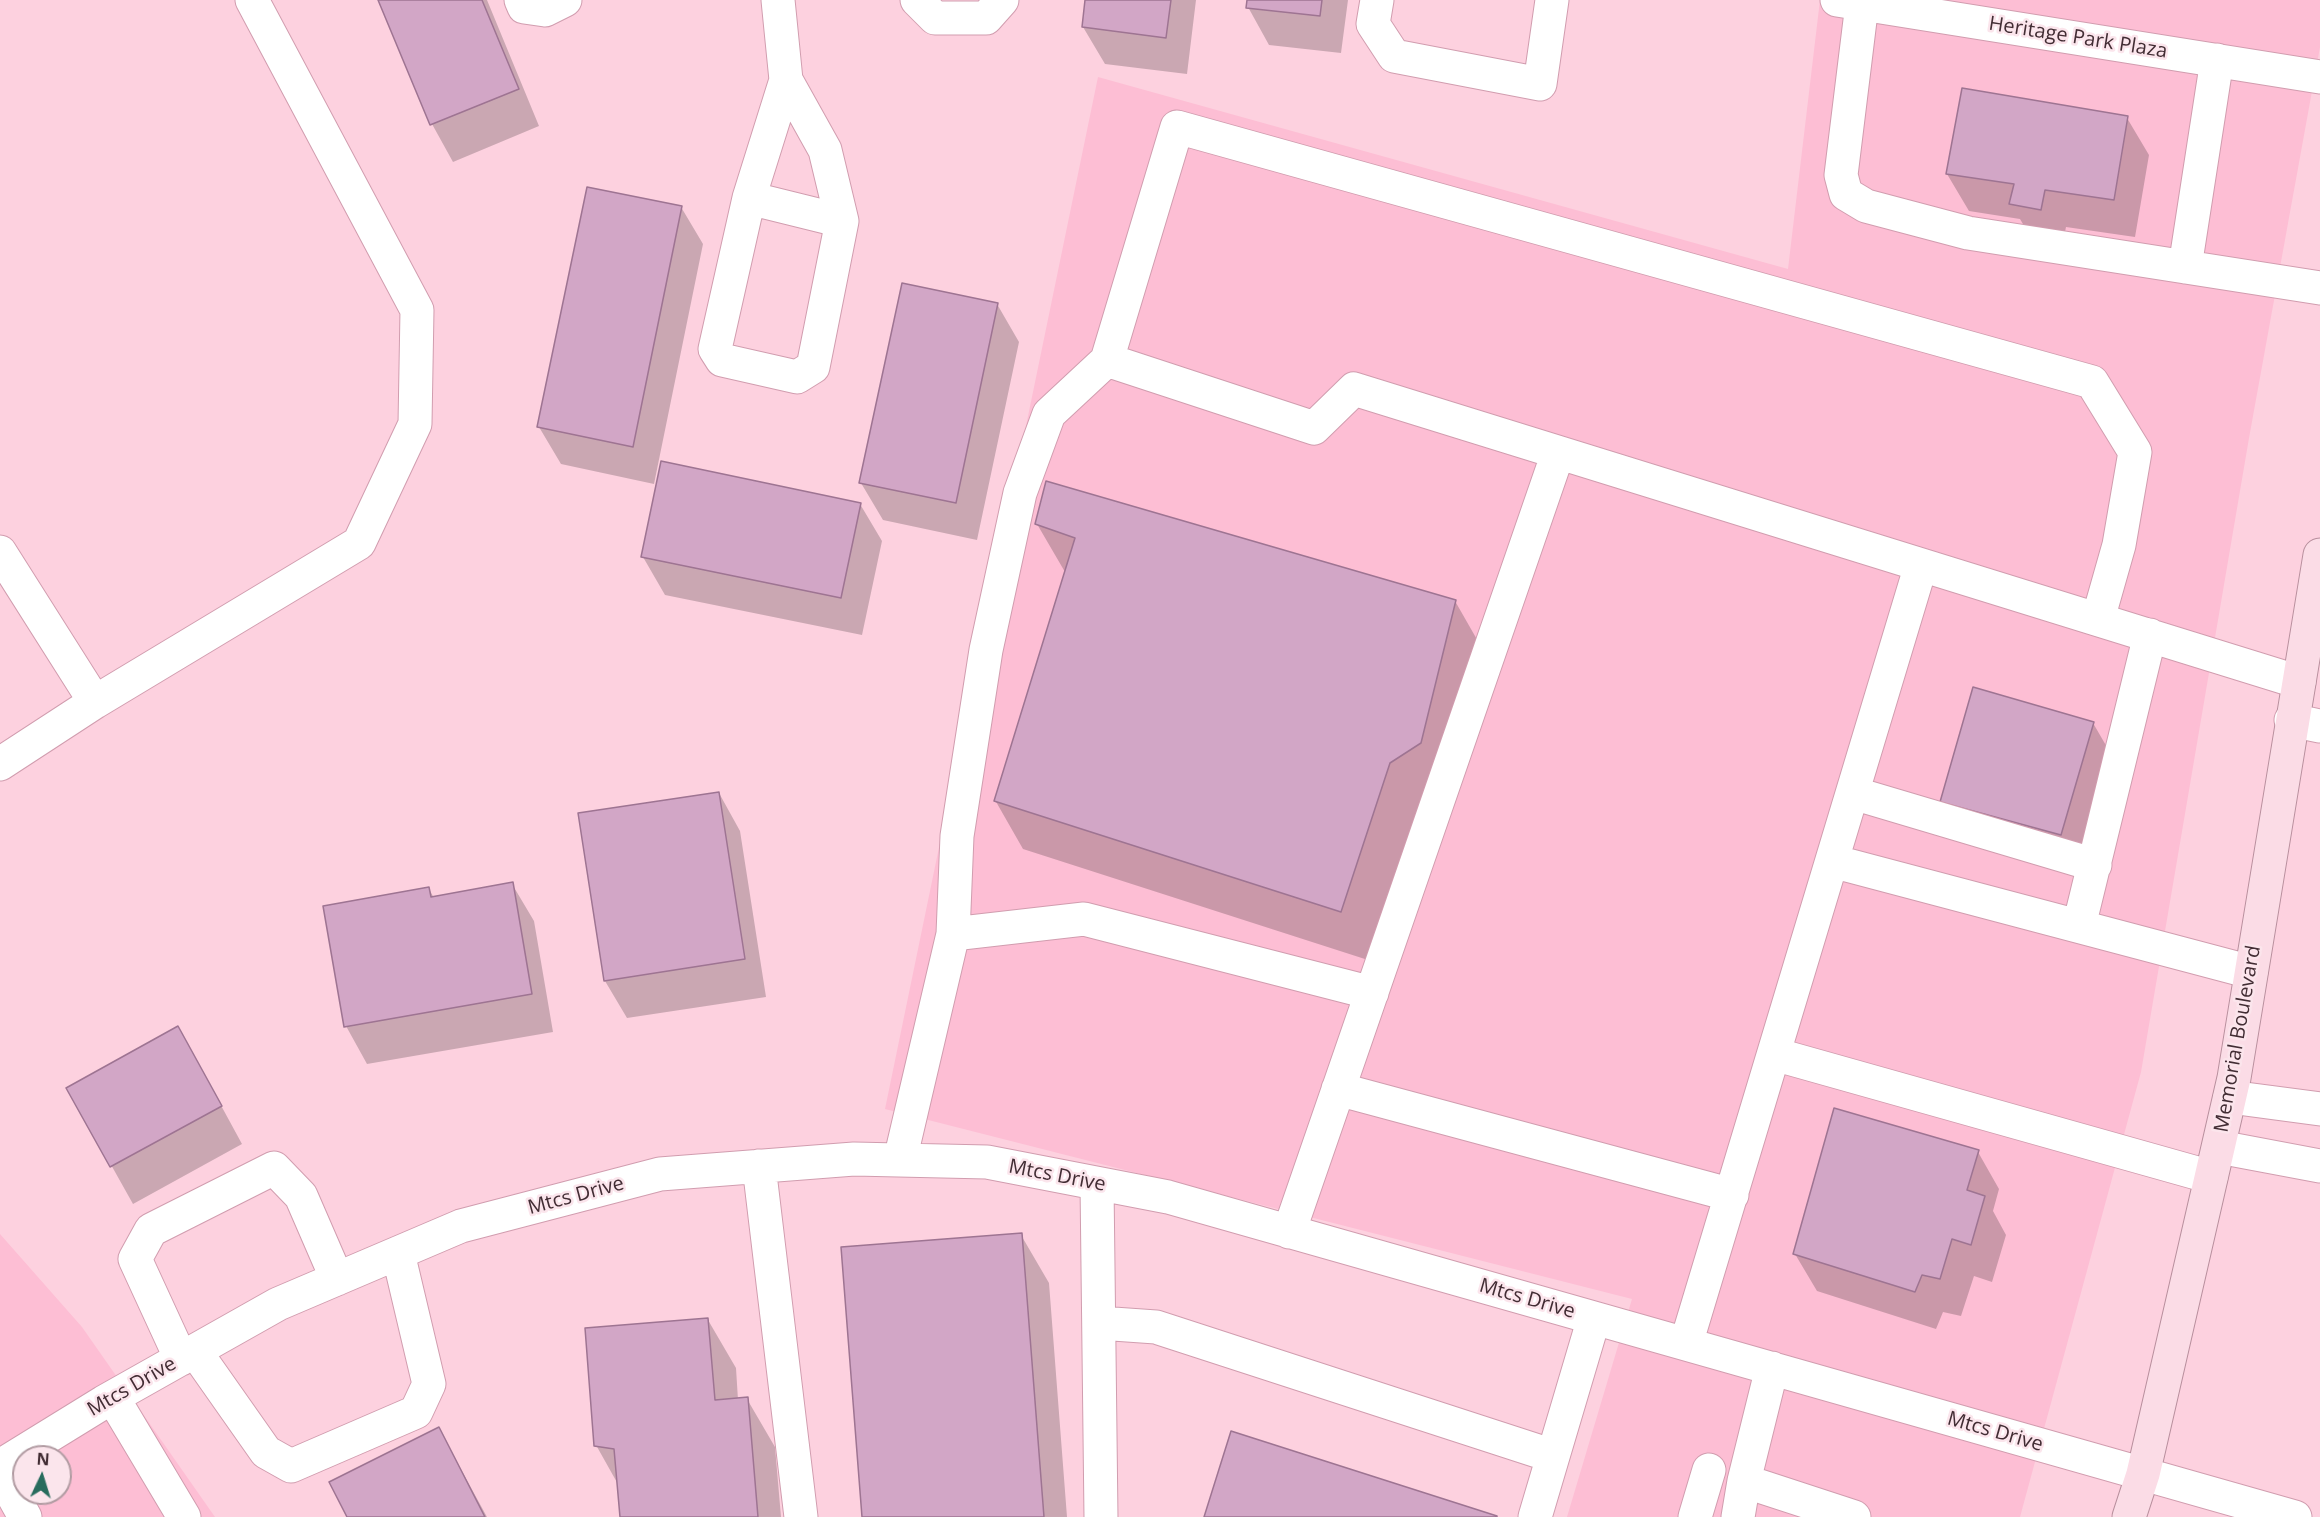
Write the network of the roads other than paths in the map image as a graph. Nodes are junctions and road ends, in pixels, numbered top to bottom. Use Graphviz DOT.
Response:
graph roads {
  1 [pos="252,0"];
  2 [pos="521,0"];
  3 [pos="566,0"];
  4 [pos="778,0"];
  5 [pos="917,0"];
  6 [pos="1002,0"];
  7 [pos="1377,0"];
  8 [pos="1551,0"];
  9 [pos="1849,2"];
  10 [pos="2217,60"];
  11 [pos="2320,77"];
  12 [pos="786,80"];
  13 [pos="748,198"];
  14 [pos="842,221"];
  15 [pos="2185,267"];
  16 [pos="2320,288"];
  17 [pos="1107,360"];
  18 [pos="1558,453"];
  19 [pos="0,552"];
  20 [pos="2320,555"];
  21 [pos="1921,565"];
  22 [pos="2098,620"];
  23 [pos="2150,635"];
  24 [pos="2299,682"];
  25 [pos="95,702"];
  26 [pos="2306,723"];
  27 [pos="0,764"];
  28 [pos="1853,793"];
  29 [pos="2096,860"];
  30 [pos="1832,861"];
  31 [pos="2079,926"];
  32 [pos="953,934"];
  33 [pos="2252,972"];
  34 [pos="1372,993"];
  35 [pos="1774,1054"];
  36 [pos="1338,1089"];
  37 [pos="2230,1097"];
  38 [pos="2320,1109"];
  39 [pos="900,1160"];
  40 [pos="2215,1162"];
  41 [pos="759,1166"];
  42 [pos="2320,1166"];
  43 [pos="1097,1184"];
  44 [pos="1732,1195"];
  45 [pos="1289,1232"];
  46 [pos="398,1253"];
  47 [pos="336,1280"];
  48 [pos="1594,1318"];
  49 [pos="1099,1323"];
  50 [pos="1686,1344"];
  51 [pos="188,1355"];
  52 [pos="1772,1368"];
  53 [pos="113,1398"];
  54 [pos="1553,1456"];
  55 [pos="0,1466"];
  56 [pos="0,1472"];
  57 [pos="2143,1474"];
  58 [pos="1727,1476"];
  59 [pos="25,1517"];
  60 [pos="184,1517"];
  61 [pos="801,1517"];
  62 [pos="1101,1517"];
  63 [pos="1535,1517"];
  64 [pos="1695,1517"];
  65 [pos="1718,1517"];
  66 [pos="1738,1517"];
  67 [pos="1854,1517"];
  68 [pos="2129,1517"];
  69 [pos="2295,1517"];
  1 -- 25 [label="street"];
  2 -- 3 [label="street"];
  4 -- 12 [label="street"];
  5 -- 6 [label="street"];
  7 -- 8 [label="street"];
  9 -- 10 [label="street, Heritage Park Plaza"];
  9 -- 15 [label="street"];
  10 -- 11 [label="street, Heritage Park Plaza"];
  10 -- 15 [label="street"];
  12 -- 13 [label="street"];
  12 -- 14 [label="street"];
  13 -- 14 [label="street"];
  13 -- 14 [label="street"];
  15 -- 16 [label="street"];
  17 -- 18 [label="street"];
  17 -- 22 [label="street"];
  17 -- 32 [label="street"];
  18 -- 21 [label="street"];
  18 -- 34 [label="street"];
  19 -- 25 [label="street"];
  20 -- 24 [label="main road, Memorial Boulevard"];
  21 -- 22 [label="street"];
  21 -- 28 [label="street"];
  22 -- 23 [label="street"];
  23 -- 24 [label="street"];
  23 -- 29 [label="street"];
  24 -- 26 [label="main road, Memorial Boulevard"];
  25 -- 27 [label="street"];
  26 -- 33 [label="main road, Memorial Boulevard"];
  28 -- 29 [label="street"];
  28 -- 30 [label="street"];
  29 -- 31 [label="street"];
  30 -- 31 [label="street"];
  30 -- 35 [label="street"];
  31 -- 33 [label="street"];
  32 -- 34 [label="street"];
  32 -- 39 [label="street"];
  33 -- 37 [label="main road, Memorial Boulevard"];
  34 -- 36 [label="street"];
  35 -- 40 [label="street"];
  35 -- 44 [label="street"];
  36 -- 44 [label="street"];
  36 -- 45 [label="street"];
  37 -- 38 [label="street"];
  37 -- 40 [label="main road, Memorial Boulevard"];
  39 -- 41 [label="street, Mtcs Drive"];
  39 -- 43 [label="street, Mtcs Drive"];
  40 -- 42 [label="street"];
  40 -- 57 [label="main road, Memorial Boulevard"];
  41 -- 46 [label="street, Mtcs Drive"];
  41 -- 61 [label="street"];
  43 -- 45 [label="street, Mtcs Drive"];
  43 -- 49 [label="street"];
  44 -- 50 [label="street"];
  45 -- 48 [label="street, Mtcs Drive"];
  46 -- 47 [label="street, Mtcs Drive"];
  46 -- 51 [label="street"];
  47 -- 51 [label="street, Mtcs Drive"];
  47 -- 51 [label="street"];
  48 -- 50 [label="street, Mtcs Drive"];
  48 -- 54 [label="street"];
  49 -- 54 [label="street"];
  49 -- 62 [label="street"];
  50 -- 52 [label="street, Mtcs Drive"];
  51 -- 53 [label="street, Mtcs Drive"];
  52 -- 57 [label="street, Mtcs Drive"];
  52 -- 58 [label="street"];
  53 -- 55 [label="street, Mtcs Drive"];
  53 -- 60 [label="street"];
  54 -- 63 [label="street"];
  56 -- 59 [label="street"];
  57 -- 68 [label="main road, Memorial Boulevard"];
  57 -- 69 [label="street, Mtcs Drive"];
  58 -- 64 [label="street"];
  58 -- 65 [label="street"];
  58 -- 66 [label="street"];
  58 -- 67 [label="street"];
}
